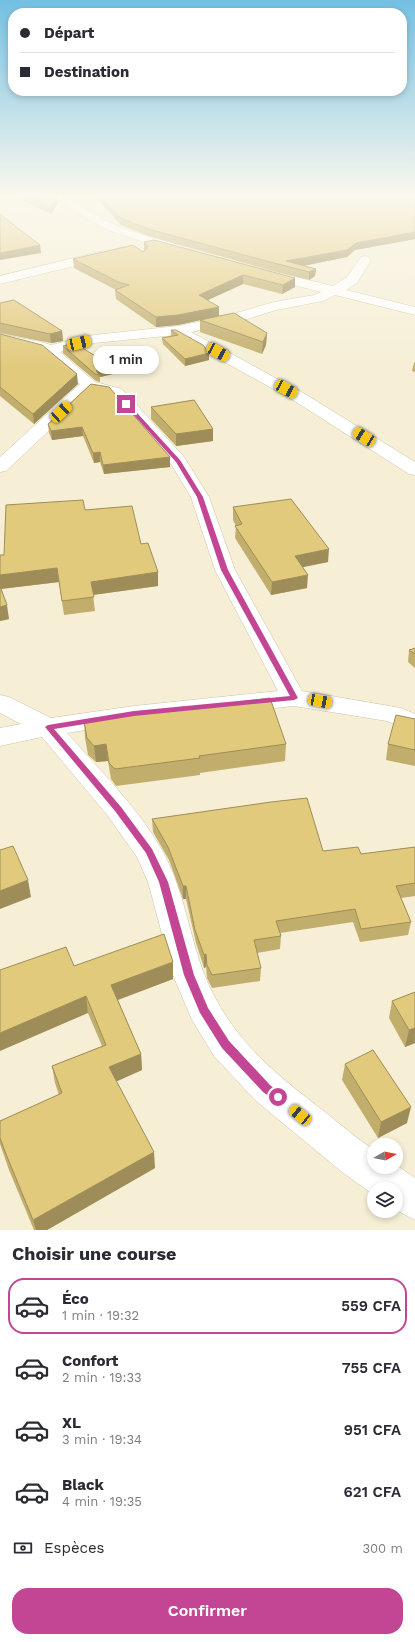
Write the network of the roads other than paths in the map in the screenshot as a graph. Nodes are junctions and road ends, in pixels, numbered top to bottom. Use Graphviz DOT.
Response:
graph roads {
  1 [pos="107,253"];
  2 [pos="365,260"];
  3 [pos="254,271"];
  4 [pos="2,278"];
  5 [pos="335,291"];
  6 [pos="415,311"];
  7 [pos="178,330"];
  8 [pos="0,338"];
  9 [pos="48,350"];
  10 [pos="88,386"];
  11 [pos="0,467"];
  12 [pos="415,470"];
  13 [pos="294,698"];
  14 [pos="0,703"];
  15 [pos="415,724"];
  16 [pos="48,727"];
  17 [pos="0,737"];
  18 [pos="415,1201"];
  1 -- 4 [label="street"];
  2 -- 5 [label="street"];
  3 -- 5 [label="street"];
  5 -- 6 [label="street"];
  5 -- 7 [label="street"];
  7 -- 9 [label="street"];
  7 -- 12 [label="street"];
  8 -- 9 [label="street"];
  9 -- 10 [label="street"];
  10 -- 11 [label="street"];
  10 -- 13 [label="street"];
  13 -- 15 [label="street"];
  13 -- 16 [label="street"];
  14 -- 16 [label="street"];
  16 -- 17 [label="street"];
  16 -- 18 [label="street"];
}
